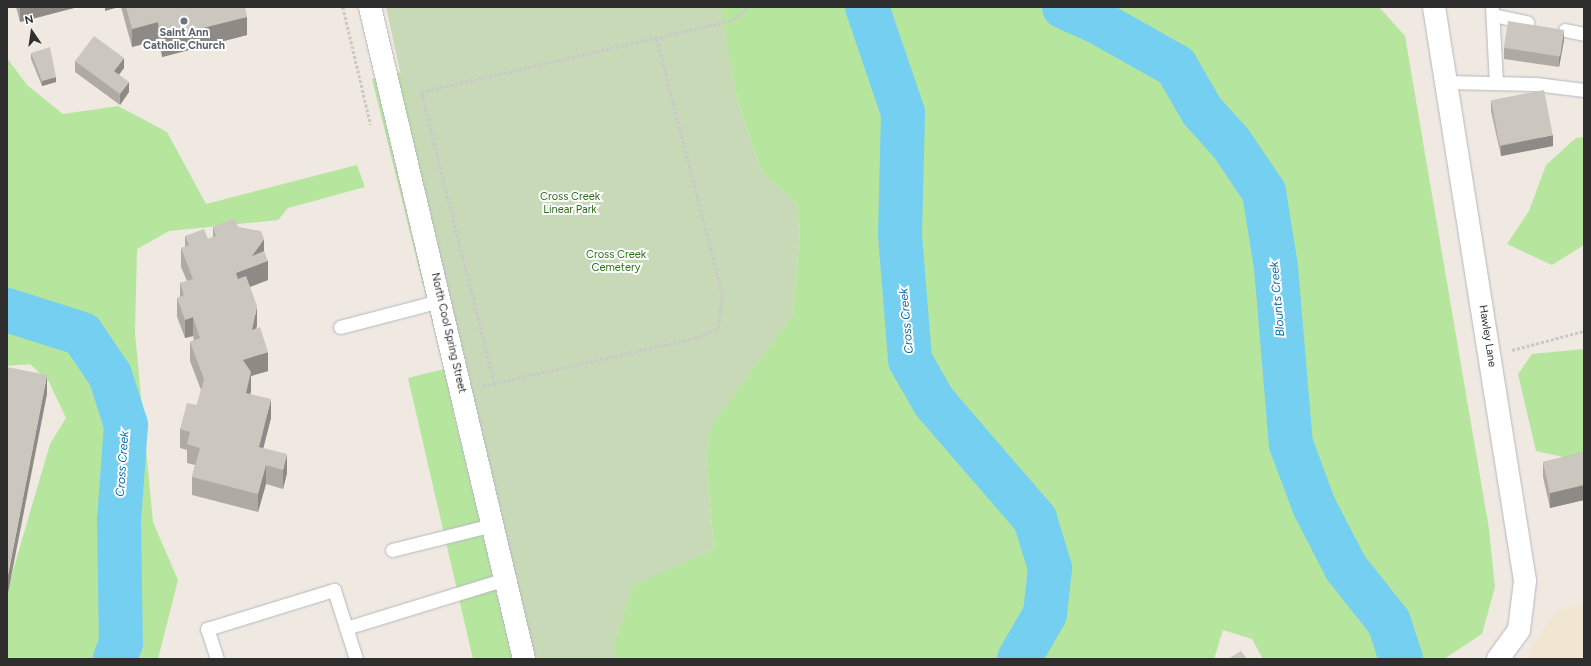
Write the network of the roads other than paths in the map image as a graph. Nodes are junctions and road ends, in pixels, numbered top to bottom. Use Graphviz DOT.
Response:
graph roads {
  1 [pos="370,7"];
  2 [pos="1434,7"];
  3 [pos="1493,11"];
  4 [pos="1527,22"];
  5 [pos="1565,30"];
  6 [pos="1584,34"];
  7 [pos="1446,82"];
  8 [pos="1496,83"];
  9 [pos="1584,90"];
  10 [pos="440,301"];
  11 [pos="340,327"];
  12 [pos="492,525"];
  13 [pos="392,550"];
  14 [pos="505,579"];
  15 [pos="346,628"];
  16 [pos="1500,658"];
  17 [pos="217,659"];
  18 [pos="356,659"];
  19 [pos="524,659"];
  1 -- 10 [label="street, North Cool Spring Street"];
  2 -- 7 [label="street, Hawley Lane"];
  3 -- 4 [label="lane"];
  3 -- 8 [label="lane"];
  5 -- 6 [label="lane"];
  7 -- 8 [label="lane"];
  7 -- 16 [label="street, Hawley Lane"];
  8 -- 9 [label="lane"];
  10 -- 11 [label="lane"];
  10 -- 12 [label="street, North Cool Spring Street"];
  12 -- 13 [label="lane"];
  12 -- 14 [label="street, North Cool Spring Street"];
  14 -- 15 [label="lane"];
  14 -- 19 [label="street, North Cool Spring Street"];
  15 -- 17 [label="lane"];
  15 -- 18 [label="lane"];
}
